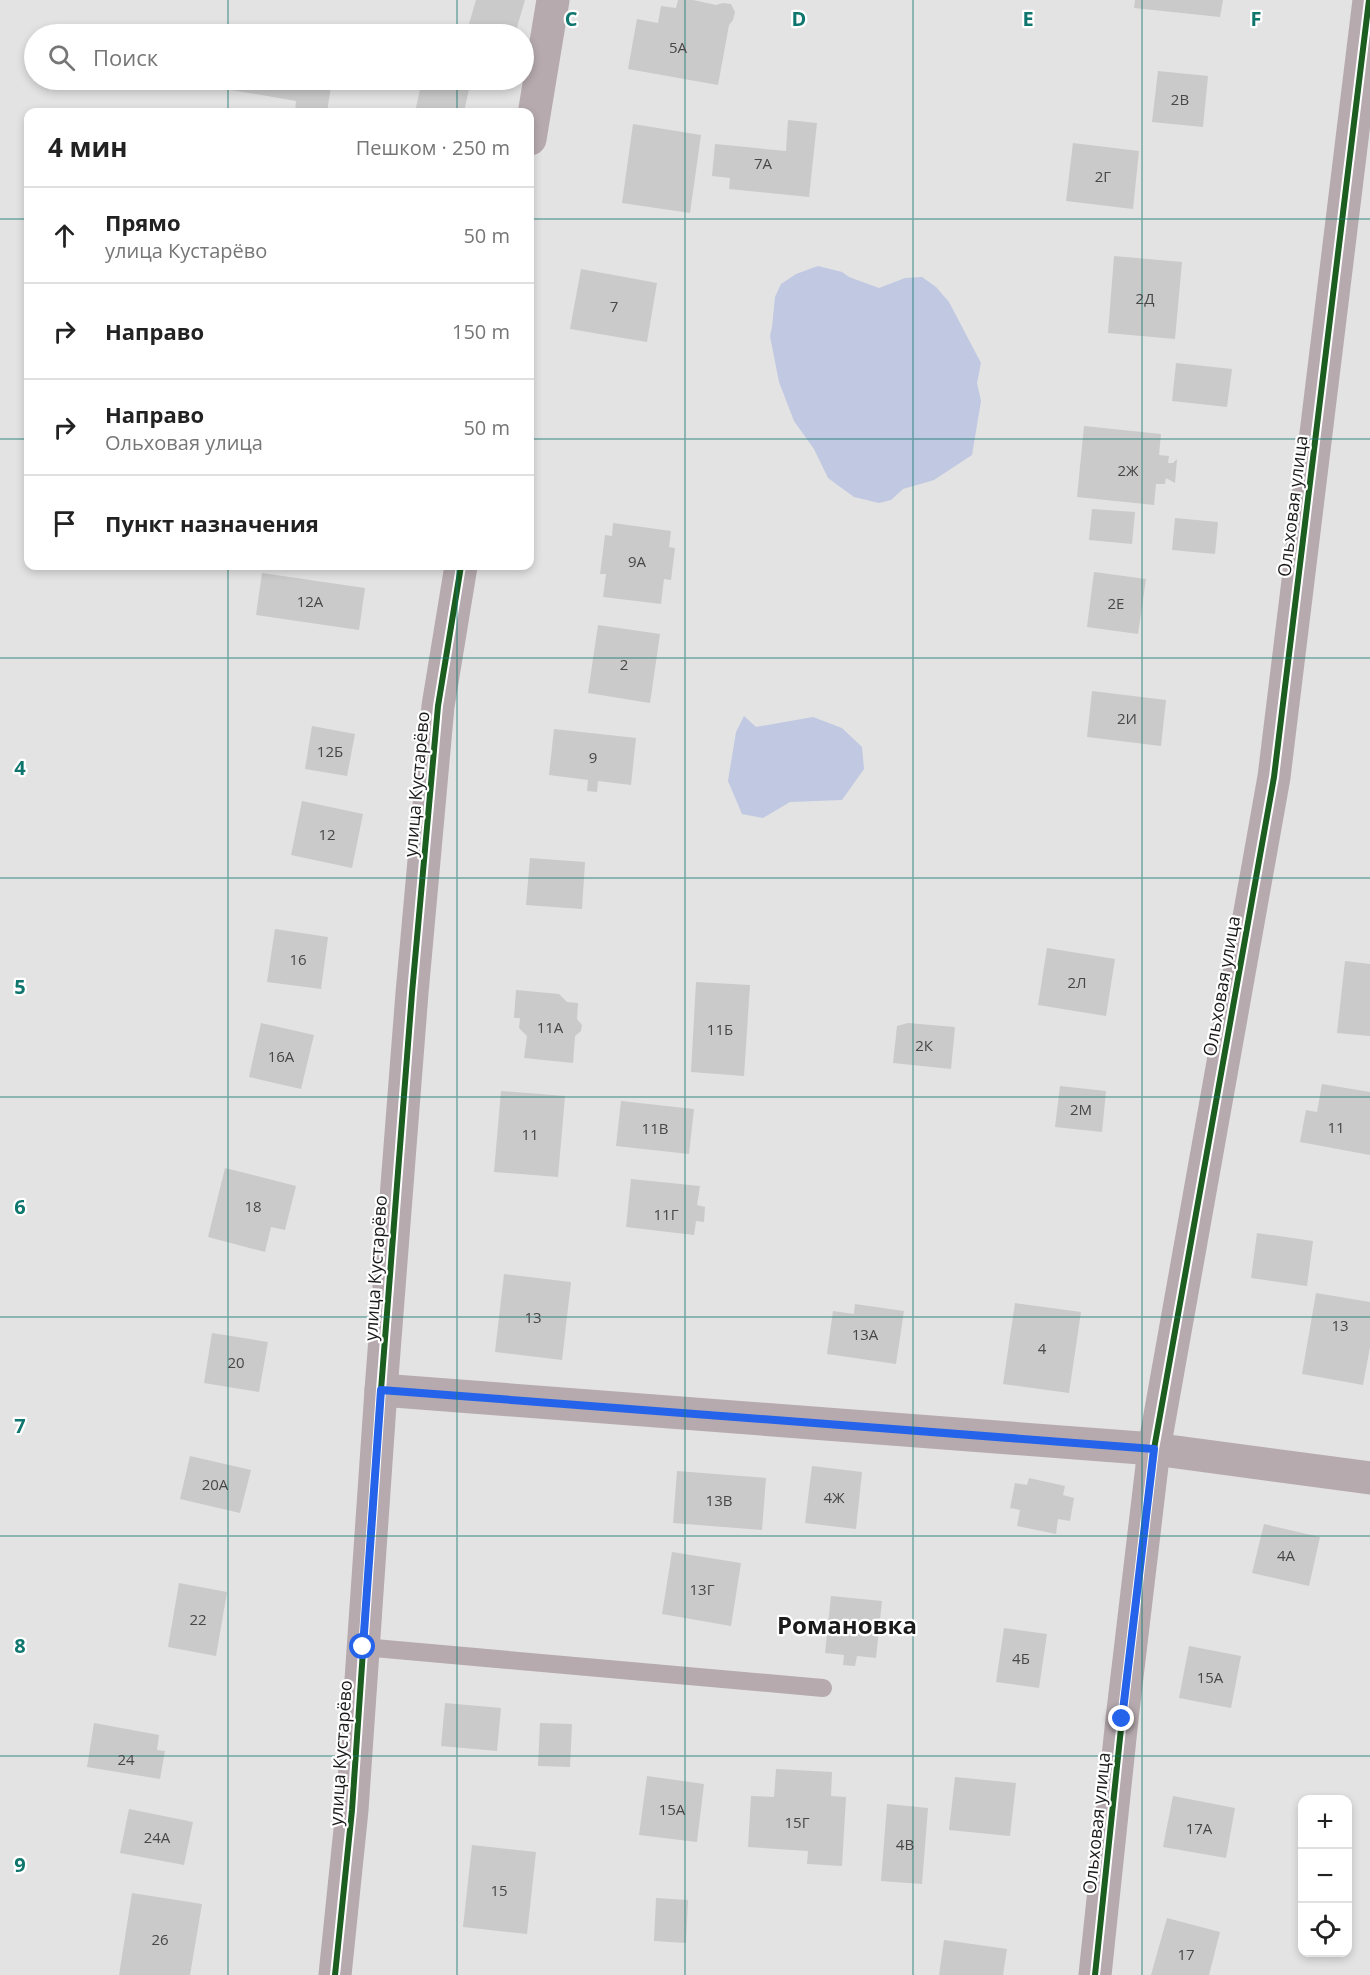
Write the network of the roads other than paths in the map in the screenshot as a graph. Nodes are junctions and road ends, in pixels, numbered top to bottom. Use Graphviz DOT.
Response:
graph roads {
  1 [pos="553,0"];
  2 [pos="1369,0"];
  3 [pos="534,115"];
  4 [pos="460,570"];
  5 [pos="381,1390"];
  6 [pos="1154,1449"];
  7 [pos="1370,1478"];
  8 [pos="363,1647"];
  9 [pos="823,1689"];
  10 [pos="335,1975"];
  11 [pos="1095,1975"];
  1 -- 3 [label="street"];
  2 -- 6 [label="street, Ольховая улица"];
  4 -- 5 [label="street, улица Кустарёво"];
  5 -- 6 [label="street"];
  5 -- 8 [label="street, улица Кустарёво"];
  6 -- 7 [label="street"];
  6 -- 11 [label="street, Ольховая улица"];
  8 -- 9 [label="lane"];
  8 -- 10 [label="street, улица Кустарёво"];
}
